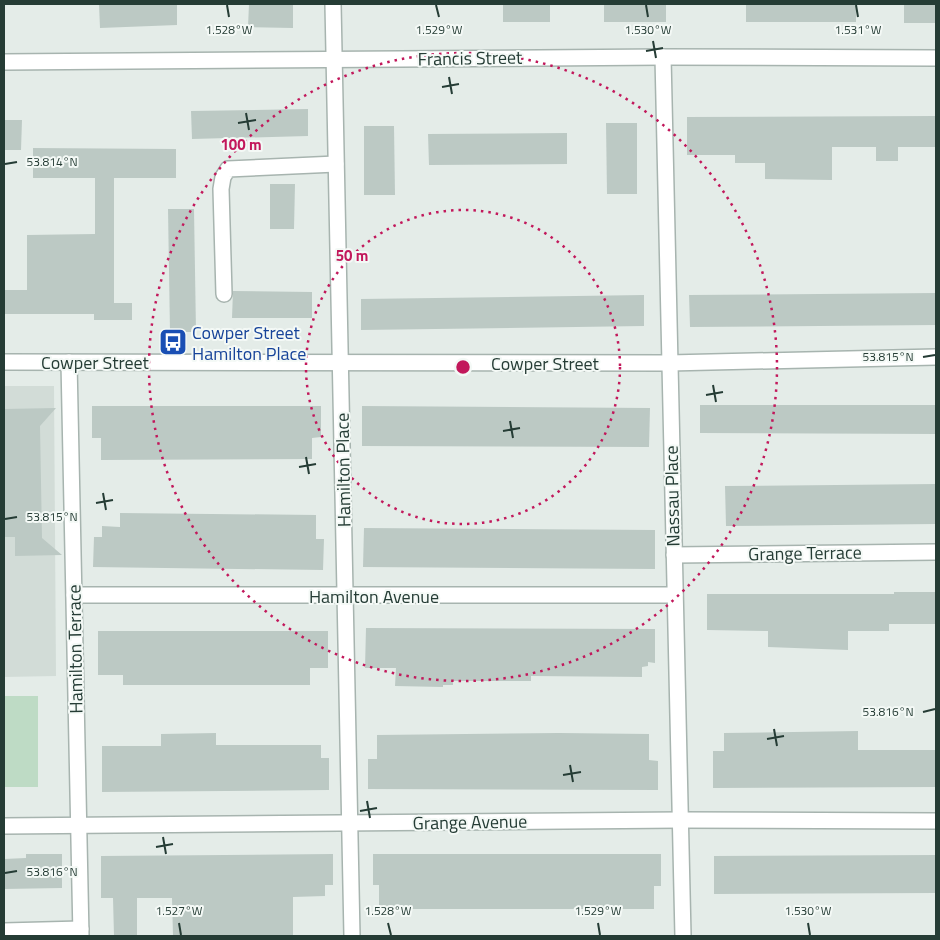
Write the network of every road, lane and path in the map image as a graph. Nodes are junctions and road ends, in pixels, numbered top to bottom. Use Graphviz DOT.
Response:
graph roads {
  1 [pos="333,4"];
  2 [pos="662,57"];
  3 [pos="936,58"];
  4 [pos="334,60"];
  5 [pos="4,62"];
  6 [pos="336,164"];
  7 [pos="224,294"];
  8 [pos="936,357"];
  9 [pos="4,362"];
  10 [pos="69,362"];
  11 [pos="340,362"];
  12 [pos="670,363"];
  13 [pos="936,552"];
  14 [pos="674,555"];
  15 [pos="74,595"];
  16 [pos="675,595"];
  17 [pos="345,596"];
  18 [pos="680,820"];
  19 [pos="936,821"];
  20 [pos="350,823"];
  21 [pos="4,826"];
  22 [pos="79,826"];
  23 [pos="4,931"];
  24 [pos="81,933"];
  25 [pos="352,936"];
  26 [pos="683,936"];
  1 -- 4 [label="street, Hamilton Place"];
  2 -- 3 [label="street, Francis Street"];
  2 -- 4 [label="street, Francis Street"];
  2 -- 12 [label="street, Nassau Place"];
  4 -- 5 [label="street, Francis Street"];
  4 -- 6 [label="street, Hamilton Place"];
  6 -- 7 [label="street"];
  6 -- 11 [label="street, Hamilton Place"];
  8 -- 12 [label="street, Cowper Street"];
  9 -- 10 [label="street, Cowper Street"];
  10 -- 11 [label="street, Cowper Street"];
  10 -- 15 [label="street, Hamilton Terrace"];
  11 -- 12 [label="street, Cowper Street"];
  11 -- 17 [label="street, Hamilton Place"];
  12 -- 14 [label="street, Nassau Place"];
  13 -- 14 [label="street, Grange Terrace"];
  14 -- 16 [label="street, Nassau Place"];
  15 -- 17 [label="street, Hamilton Avenue"];
  15 -- 22 [label="street, Hamilton Terrace"];
  16 -- 17 [label="street, Hamilton Avenue"];
  16 -- 18 [label="street, Nassau Place"];
  17 -- 20 [label="street, Hamilton Place"];
  18 -- 19 [label="street, Grange Avenue"];
  18 -- 20 [label="street, Grange Avenue"];
  18 -- 26 [label="street, Nassau Place"];
  20 -- 22 [label="street, Grange Avenue"];
  20 -- 25 [label="street, Hamilton Place"];
  21 -- 22 [label="street, Grange Avenue"];
  22 -- 24 [label="street, Hamilton Terrace"];
  23 -- 24 [label="street"];
}
